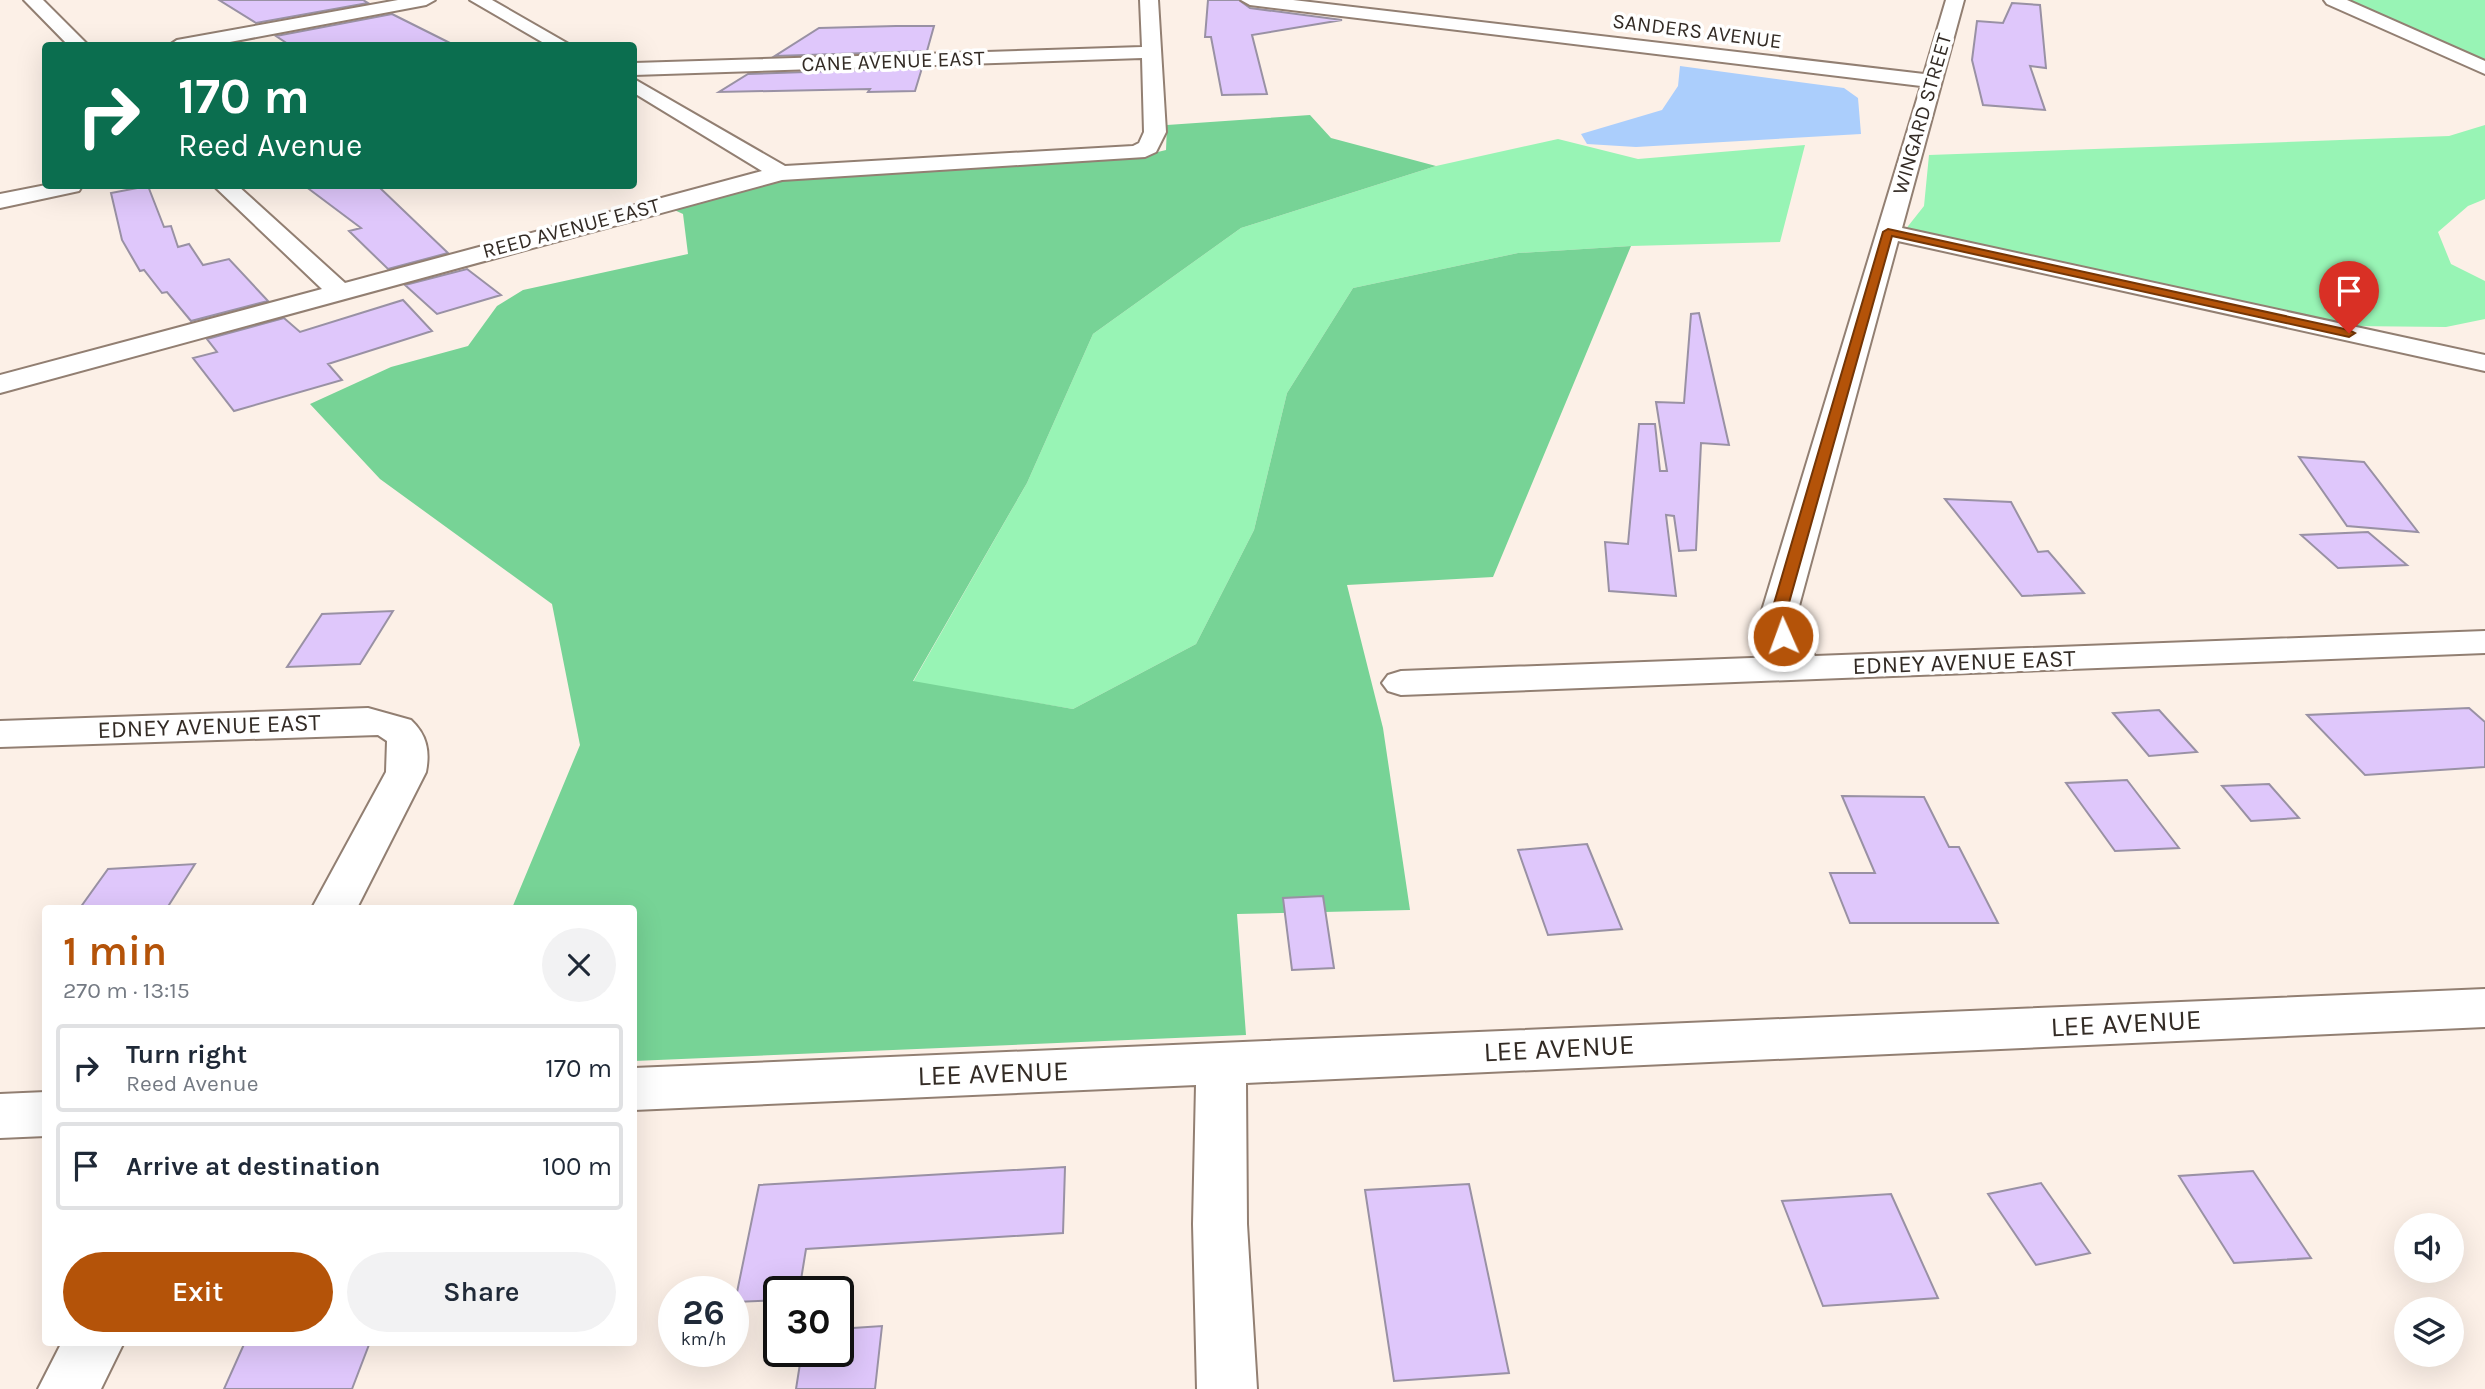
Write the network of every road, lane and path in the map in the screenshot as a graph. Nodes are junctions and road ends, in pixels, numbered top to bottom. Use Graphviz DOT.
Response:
graph roads {
  1 [pos="33,0"];
  2 [pos="426,0"];
  3 [pos="480,0"];
  4 [pos="1149,0"];
  5 [pos="1250,0"];
  6 [pos="1955,0"];
  7 [pos="2333,0"];
  8 [pos="76,42"];
  9 [pos="199,42"];
  10 [pos="556,42"];
  11 [pos="1153,52"];
  12 [pos="2485,68"];
  13 [pos="637,69"];
  14 [pos="1931,81"];
  15 [pos="637,87"];
  16 [pos="780,173"];
  17 [pos="58,189"];
  18 [pos="228,189"];
  19 [pos="0,201"];
  20 [pos="1888,232"];
  21 [pos="339,292"];
  22 [pos="2485,363"];
  23 [pos="0,383"];
  24 [pos="2485,642"];
  25 [pos="1804,668"];
  26 [pos="1401,683"];
  27 [pos="0,734"];
  28 [pos="337,905"];
  29 [pos="2485,1008"];
  30 [pos="1221,1063"];
  31 [pos="637,1089"];
  32 [pos="42,1114"];
  33 [pos="0,1116"];
  34 [pos="92,1346"];
  35 [pos="68,1389"];
  36 [pos="1227,1389"];
  1 -- 8 [label="street"];
  2 -- 9 [label="street"];
  3 -- 10 [label="street"];
  4 -- 11 [label="street"];
  5 -- 14 [label="street, SANDERS AVENUE"];
  6 -- 14 [label="street, WINGARD STREET"];
  7 -- 12 [label="street"];
  11 -- 13 [label="street, CANE AVENUE EAST"];
  11 -- 16 [label="street, REED AVENUE EAST"];
  14 -- 20 [label="street, WINGARD STREET"];
  15 -- 16 [label="street"];
  16 -- 21 [label="street, REED AVENUE EAST"];
  17 -- 19 [label="street"];
  18 -- 21 [label="street"];
  20 -- 22 [label="street"];
  20 -- 25 [label="street, WINGARD STREET"];
  21 -- 23 [label="street, REED AVENUE EAST"];
  24 -- 25 [label="street, EDNEY AVENUE EAST"];
  25 -- 26 [label="street, EDNEY AVENUE EAST"];
  27 -- 28 [label="street, EDNEY AVENUE EAST"];
  29 -- 30 [label="street, LEE AVENUE"];
  30 -- 31 [label="street, LEE AVENUE"];
  30 -- 36 [label="street"];
  32 -- 33 [label="street"];
  34 -- 35 [label="street"];
}
